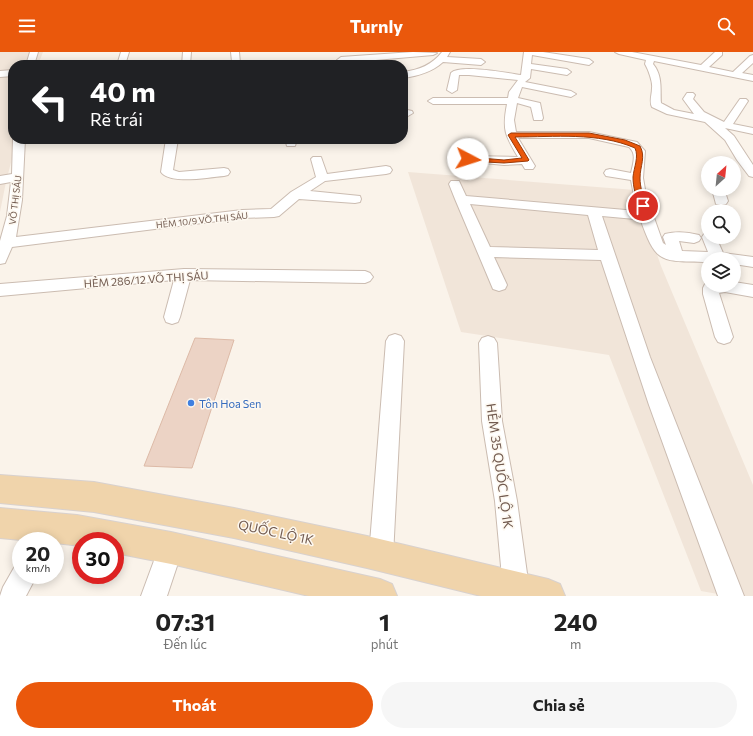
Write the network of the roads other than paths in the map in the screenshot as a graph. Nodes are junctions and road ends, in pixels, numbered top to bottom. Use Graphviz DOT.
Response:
graph roads {
  1 [pos="528,52"];
  2 [pos="619,52"];
  3 [pos="433,53"];
  4 [pos="719,54"];
  5 [pos="443,56"];
  6 [pos="690,57"];
  7 [pos="753,58"];
  8 [pos="651,59"];
  9 [pos="341,60"];
  10 [pos="590,62"];
  11 [pos="487,63"];
  12 [pos="680,64"];
  13 [pos="528,66"];
  14 [pos="408,68"];
  15 [pos="703,68"];
  16 [pos="567,72"];
  17 [pos="408,74"];
  18 [pos="736,74"];
  19 [pos="753,78"];
  20 [pos="522,81"];
  21 [pos="571,94"];
  22 [pos="690,95"];
  23 [pos="512,98"];
  24 [pos="433,101"];
  25 [pos="743,101"];
  26 [pos="538,118"];
  27 [pos="708,120"];
  28 [pos="727,125"];
  29 [pos="753,131"];
  30 [pos="511,135"];
  31 [pos="19,144"];
  32 [pos="171,144"];
  33 [pos="317,159"];
  34 [pos="468,159"];
  35 [pos="747,167"];
  36 [pos="386,170"];
  37 [pos="224,172"];
  38 [pos="610,173"];
  39 [pos="18,177"];
  40 [pos="636,177"];
  41 [pos="322,178"];
  42 [pos="0,180"];
  43 [pos="455,184"];
  44 [pos="296,195"];
  45 [pos="356,199"];
  46 [pos="461,199"];
  47 [pos="594,211"];
  48 [pos="635,215"];
  49 [pos="701,235"];
  50 [pos="6,243"];
  51 [pos="486,252"];
  52 [pos="607,255"];
  53 [pos="677,256"];
  54 [pos="701,257"];
  55 [pos="0,259"];
  56 [pos="741,260"];
  57 [pos="753,262"];
  58 [pos="184,274"];
  59 [pos="365,277"];
  60 [pos="499,285"];
  61 [pos="0,290"];
  62 [pos="753,291"];
  63 [pos="172,317"];
  64 [pos="724,337"];
  65 [pos="395,341"];
  66 [pos="488,342"];
  67 [pos="0,489"];
  68 [pos="0,523"];
  69 [pos="37,532"];
  70 [pos="61,532"];
  71 [pos="171,548"];
  72 [pos="381,556"];
  73 [pos="19,584"];
  74 [pos="516,588"];
  75 [pos="12,596"];
  76 [pos="154,596"];
  77 [pos="380,596"];
  78 [pos="548,596"];
  79 [pos="731,596"];
  1 -- 10 [label="street"];
  1 -- 13 [label="street"];
  2 -- 8 [label="street"];
  3 -- 9 [label="street"];
  3 -- 14 [label="street"];
  4 -- 15 [label="street"];
  5 -- 11 [label="street"];
  5 -- 17 [label="street"];
  6 -- 12 [label="street"];
  7 -- 18 [label="street"];
  8 -- 12 [label="street"];
  8 -- 27 [label="street"];
  12 -- 15 [label="street"];
  13 -- 16 [label="street"];
  13 -- 20 [label="street"];
  15 -- 18 [label="street"];
  18 -- 19 [label="street"];
  20 -- 21 [label="street"];
  20 -- 23 [label="street"];
  20 -- 23 [label="street"];
  22 -- 27 [label="street"];
  23 -- 24 [label="street"];
  23 -- 26 [label="street"];
  23 -- 30 [label="street"];
  25 -- 28 [label="street"];
  27 -- 28 [label="street"];
  27 -- 35 [label="street"];
  28 -- 29 [label="street"];
  30 -- 34 [label="street"];
  30 -- 40 [label="street"];
  31 -- 39 [label="street, VÕ THỊ SÁU"];
  32 -- 37 [label="street"];
  33 -- 41 [label="street"];
  36 -- 41 [label="street, HẺM 10/9 VÕ THỊ SÁU"];
  38 -- 40 [label="street"];
  39 -- 42 [label="street"];
  39 -- 50 [label="street, VÕ THỊ SÁU"];
  40 -- 53 [label="street"];
  41 -- 44 [label="street, HẺM 10/9 VÕ THỊ SÁU"];
  43 -- 46 [label="street"];
  44 -- 45 [label="street"];
  44 -- 50 [label="street, HẺM 10/9 VÕ THỊ SÁU"];
  46 -- 47 [label="street"];
  46 -- 51 [label="street"];
  47 -- 48 [label="street"];
  47 -- 52 [label="street"];
  49 -- 53 [label="street"];
  50 -- 55 [label="street, VÕ THỊ SÁU"];
  51 -- 52 [label="street"];
  51 -- 60 [label="street"];
  52 -- 79 [label="street"];
  53 -- 54 [label="street"];
  56 -- 57 [label="street"];
  58 -- 59 [label="street, HẺM 286/12 VÕ THỊ SÁU"];
  58 -- 61 [label="street, HẺM 286/12 VÕ THỊ SÁU"];
  58 -- 63 [label="street"];
  62 -- 64 [label="street"];
  65 -- 72 [label="street"];
  66 -- 74 [label="street, HẺM 35 QUỐC LỘ 1K"];
  67 -- 72 [label="main road, QUỐC LỘ 1K"];
  68 -- 69 [label="main road"];
  70 -- 71 [label="main road"];
  71 -- 76 [label="street"];
  71 -- 77 [label="main road"];
  72 -- 74 [label="main road, QUỐC LỘ 1K"];
  73 -- 75 [label="street"];
  74 -- 78 [label="main road, QUỐC LỘ 1K"];
}
